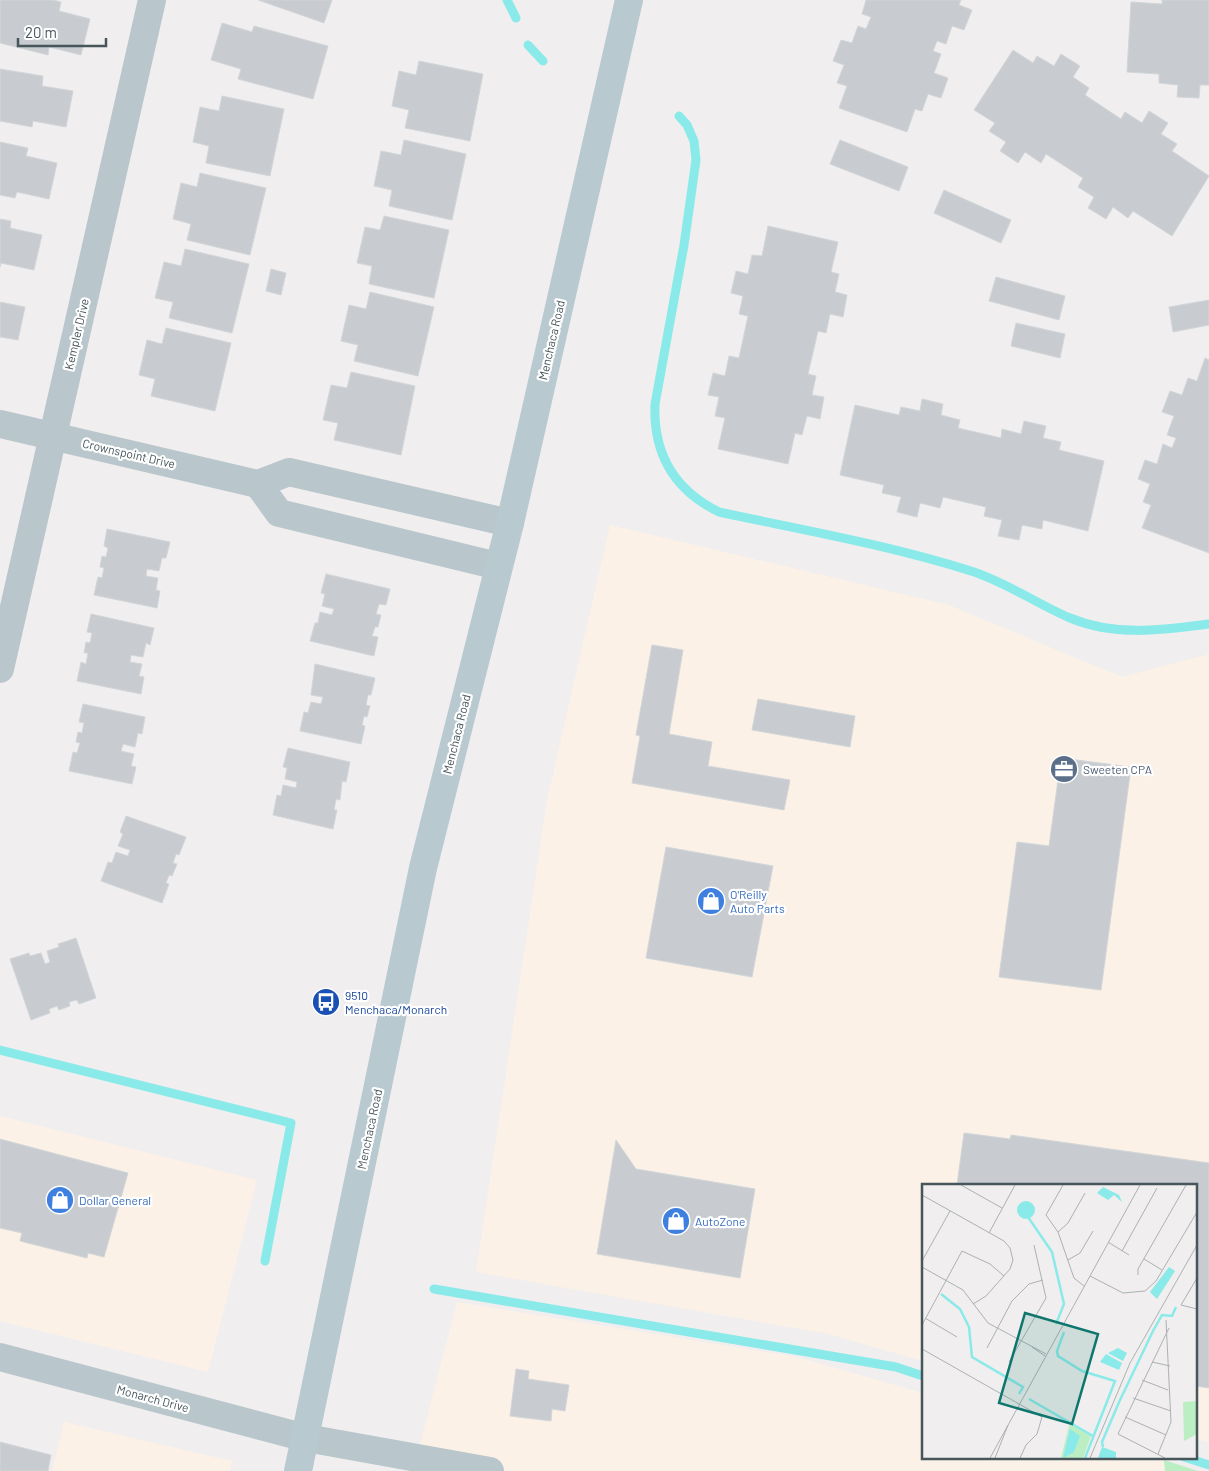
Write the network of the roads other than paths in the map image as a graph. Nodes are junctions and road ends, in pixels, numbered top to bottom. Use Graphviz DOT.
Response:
graph roads {
  1 [pos="152,0"];
  2 [pos="629,0"];
  3 [pos="0,424"];
  4 [pos="54,435"];
  5 [pos="258,484"];
  6 [pos="510,524"];
  7 [pos="498,566"];
  8 [pos="0,669"];
  9 [pos="0,1357"];
  10 [pos="306,1438"];
  11 [pos="298,1471"];
  12 [pos="490,1471"];
  1 -- 4 [label="street, Kempler Drive"];
  2 -- 6 [label="main road, Menchaca Road"];
  3 -- 4 [label="street, Crownspoint Drive"];
  4 -- 5 [label="street, Crownspoint Drive"];
  4 -- 8 [label="street, Kempler Drive"];
  5 -- 6 [label="street"];
  5 -- 7 [label="street"];
  6 -- 7 [label="main road, Menchaca Road"];
  7 -- 10 [label="main road, Menchaca Road"];
  9 -- 10 [label="street, Monarch Drive"];
  10 -- 11 [label="main road, Menchaca Road"];
  10 -- 12 [label="street, Monarch Drive"];
}
